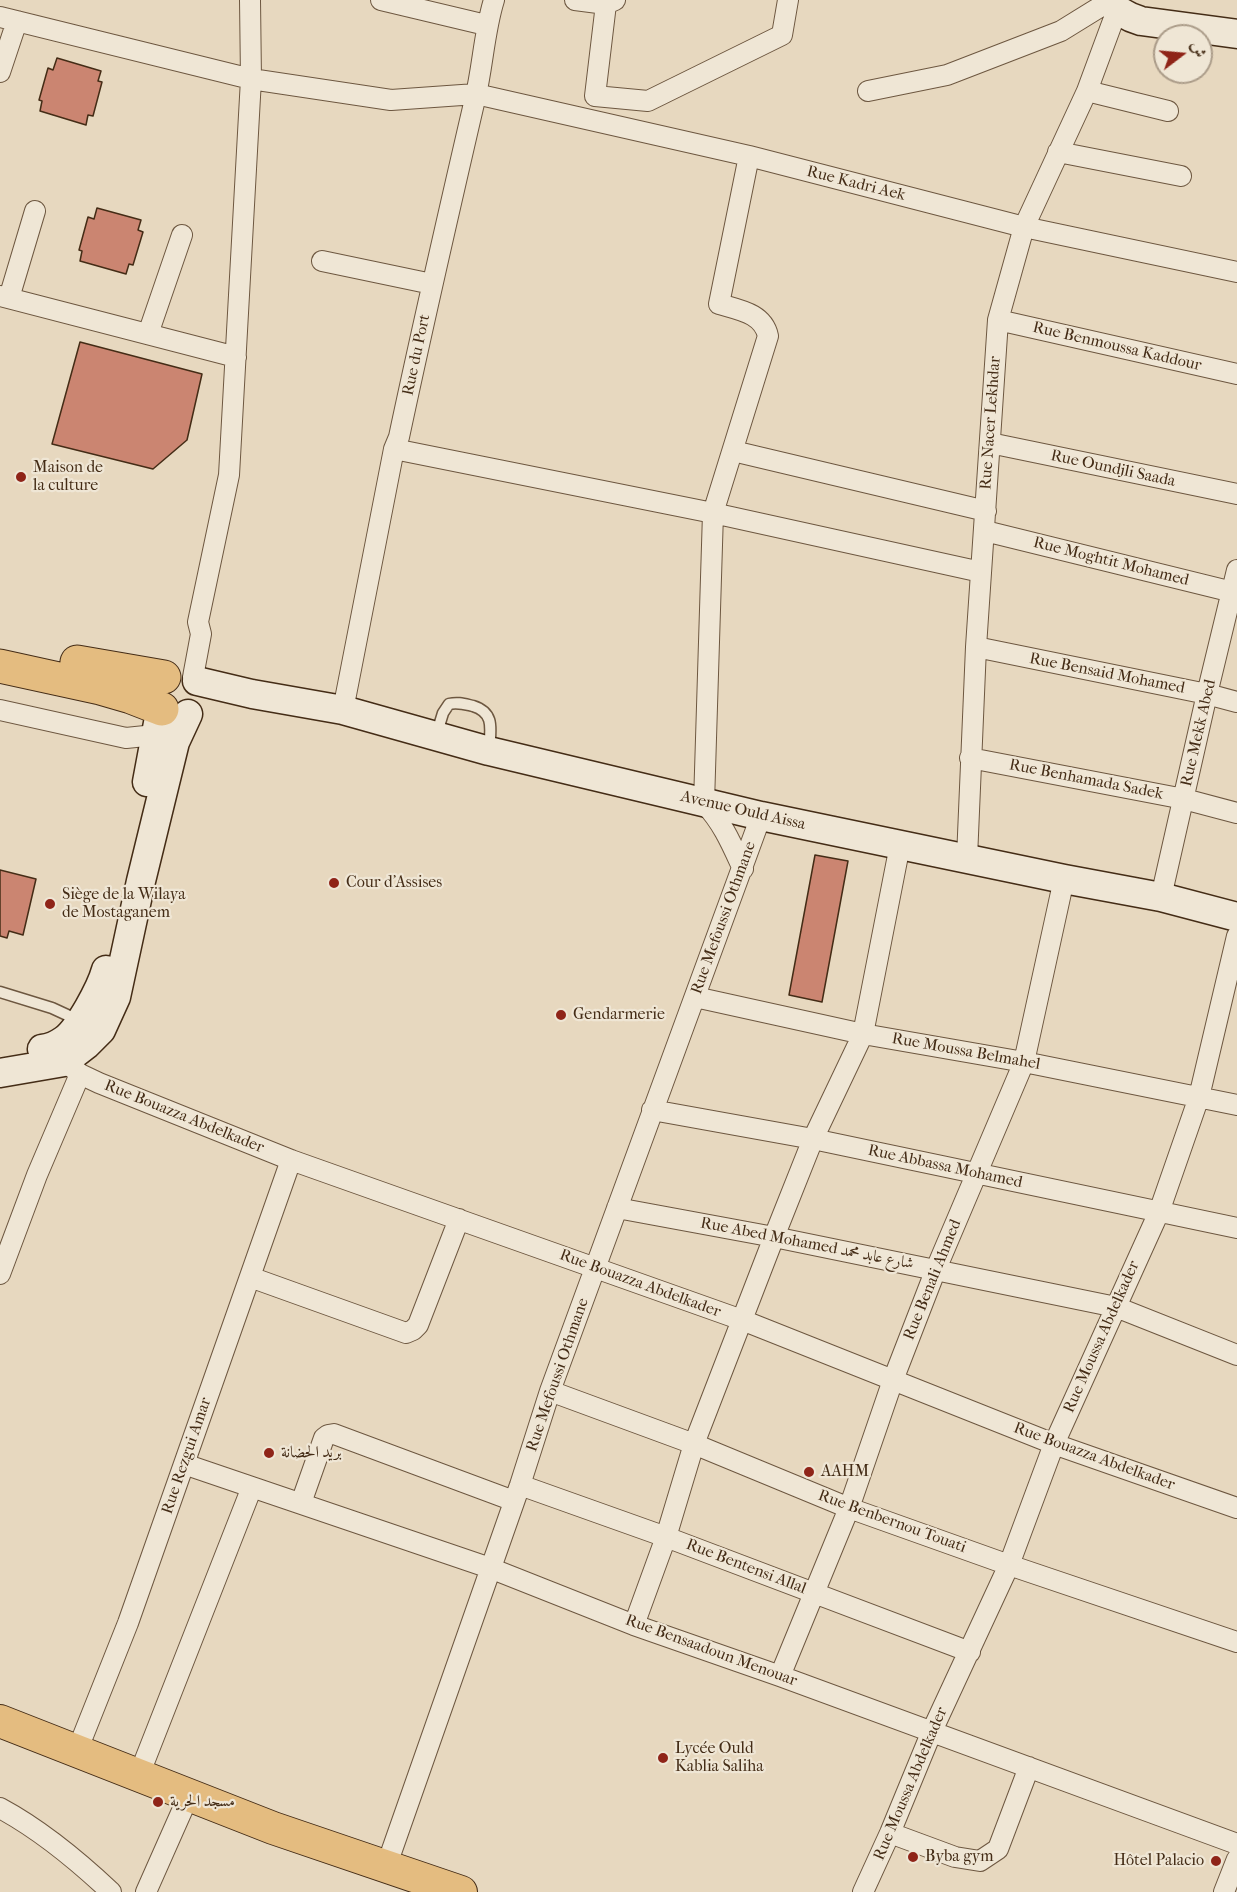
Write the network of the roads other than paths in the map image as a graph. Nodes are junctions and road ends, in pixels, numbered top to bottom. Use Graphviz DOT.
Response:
graph roads {
  1 [pos="250,0"];
  2 [pos="381,0"];
  3 [pos="494,0"];
  4 [pos="575,0"];
  5 [pos="788,0"];
  6 [pos="611,2"];
  7 [pos="1111,4"];
  8 [pos="9,19"];
  9 [pos="486,25"];
  10 [pos="1237,34"];
  11 [pos="0,72"];
  12 [pos="251,80"];
  13 [pos="868,91"];
  14 [pos="1087,91"];
  15 [pos="476,94"];
  16 [pos="1168,111"];
  17 [pos="1058,152"];
  18 [pos="749,156"];
  19 [pos="1181,176"];
  20 [pos="35,211"];
  21 [pos="1024,227"];
  22 [pos="182,235"];
  23 [pos="322,261"];
  24 [pos="1237,272"];
  25 [pos="432,284"];
  26 [pos="5,297"];
  27 [pos="998,320"];
  28 [pos="148,334"];
  29 [pos="236,357"];
  30 [pos="1237,374"];
  31 [pos="990,443"];
  32 [pos="394,449"];
  33 [pos="733,451"];
  34 [pos="1237,494"];
  35 [pos="713,513"];
  36 [pos="985,521"];
  37 [pos="1237,570"];
  38 [pos="981,572"];
  39 [pos="1235,592"];
  40 [pos="0,646"];
  41 [pos="976,647"];
  42 [pos="0,666"];
  43 [pos="1207,694"];
  44 [pos="178,698"];
  45 [pos="1237,702"];
  46 [pos="0,710"];
  47 [pos="343,710"];
  48 [pos="436,736"];
  49 [pos="489,751"];
  50 [pos="970,758"];
  51 [pos="1184,799"];
  52 [pos="704,803"];
  53 [pos="1237,813"];
  54 [pos="761,816"];
  55 [pos="900,845"];
  56 [pos="967,858"];
  57 [pos="743,869"];
  58 [pos="1064,879"];
  59 [pos="1161,897"];
  60 [pos="1237,917"];
  61 [pos="1237,936"];
  62 [pos="0,992"];
  63 [pos="695,997"];
  64 [pos="90,1025"];
  65 [pos="863,1034"];
  66 [pos="0,1056"];
  67 [pos="65,1061"];
  68 [pos="1024,1062"];
  69 [pos="0,1073"];
  70 [pos="1199,1097"];
  71 [pos="1237,1106"];
  72 [pos="652,1110"];
  73 [pos="813,1139"];
  74 [pos="291,1160"];
  75 [pos="976,1174"];
  76 [pos="617,1208"];
  77 [pos="1159,1212"];
  78 [pos="459,1219"];
  79 [pos="1237,1228"];
  80 [pos="774,1237"];
  81 [pos="596,1269"];
  82 [pos="936,1269"];
  83 [pos="0,1274"];
  84 [pos="250,1277"];
  85 [pos="1116,1306"];
  86 [pos="742,1320"];
  87 [pos="1237,1355"];
  88 [pos="893,1380"];
  89 [pos="550,1391"];
  90 [pos="694,1444"];
  91 [pos="1054,1444"];
  92 [pos="184,1464"];
  93 [pos="252,1487"];
  94 [pos="517,1493"];
  95 [pos="301,1503"];
  96 [pos="849,1508"];
  97 [pos="1237,1508"];
  98 [pos="666,1537"];
  99 [pos="1009,1565"];
  100 [pos="490,1568"];
  101 [pos="815,1593"];
  102 [pos="634,1625"];
  103 [pos="1237,1642"];
  104 [pos="970,1652"];
  105 [pos="780,1676"];
  106 [pos="0,1721"];
  107 [pos="932,1731"];
  108 [pos="77,1751"];
  109 [pos="1029,1767"];
  110 [pos="139,1775"];
  111 [pos="189,1795"];
  112 [pos="0,1808"];
  113 [pos="890,1833"];
  114 [pos="1237,1844"];
  115 [pos="1237,1859"];
  116 [pos="386,1867"];
  117 [pos="111,1892"];
  118 [pos="146,1892"];
  119 [pos="461,1892"];
  120 [pos="863,1892"];
  121 [pos="1224,1892"];
  1 -- 12 [label="street"];
  2 -- 9 [label="street"];
  3 -- 9 [label="street, Rue du Port"];
  4 -- 6 [label="street"];
  5 -- 6 [label="street"];
  7 -- 10 [label="main road"];
  7 -- 13 [label="street"];
  7 -- 14 [label="street, Rue Nacer Lekhdar"];
  8 -- 11 [label="street"];
  8 -- 12 [label="street, Rue Kadri Aek"];
  9 -- 15 [label="street, Rue du Port"];
  12 -- 15 [label="street, Rue Kadri Aek"];
  12 -- 29 [label="street"];
  14 -- 16 [label="street"];
  14 -- 17 [label="street, Rue Nacer Lekhdar"];
  15 -- 18 [label="street, Rue Kadri Aek"];
  15 -- 25 [label="street, Rue du Port"];
  17 -- 19 [label="street"];
  17 -- 21 [label="street, Rue Nacer Lekhdar"];
  18 -- 21 [label="street, Rue Kadri Aek"];
  18 -- 33 [label="street"];
  20 -- 26 [label="street"];
  21 -- 24 [label="street, Rue Kadri Aek"];
  21 -- 27 [label="street, Rue Nacer Lekhdar"];
  22 -- 28 [label="street"];
  23 -- 25 [label="street"];
  25 -- 32 [label="street, Rue du Port"];
  26 -- 28 [label="street"];
  27 -- 30 [label="street, Rue Benmoussa Kaddour"];
  27 -- 31 [label="street, Rue Nacer Lekhdar"];
  28 -- 29 [label="street"];
  29 -- 44 [label="street"];
  31 -- 34 [label="street, Rue Oundjli Saada"];
  31 -- 36 [label="street, Rue Nacer Lekhdar"];
  32 -- 35 [label="street"];
  32 -- 47 [label="street, Rue du Port"];
  33 -- 35 [label="street"];
  33 -- 36 [label="street, Rue Moghtit Mohamed"];
  35 -- 38 [label="street"];
  35 -- 52 [label="street"];
  36 -- 38 [label="street, Rue Nacer Lekhdar"];
  36 -- 39 [label="street, Rue Moghtit Mohamed"];
  37 -- 39 [label="street, Rue Mekk Abed"];
  38 -- 41 [label="street, Rue Nacer Lekhdar"];
  39 -- 43 [label="street, Rue Mekk Abed"];
  40 -- 44 [label="highway"];
  41 -- 43 [label="street, Rue Bensaid Mohamed"];
  41 -- 50 [label="street, Rue Nacer Lekhdar"];
  42 -- 44 [label="highway"];
  43 -- 45 [label="street, Rue Bensaid Mohamed"];
  43 -- 51 [label="street, Rue Mekk Abed"];
  44 -- 46 [label="street"];
  44 -- 47 [label="main road, Avenue Ould Aissa"];
  44 -- 64 [label="main road"];
  44 -- 64 [label="main road"];
  47 -- 48 [label="main road, Avenue Ould Aissa"];
  48 -- 49 [label="main road, Avenue Ould Aissa"];
  48 -- 49 [label="lane"];
  49 -- 52 [label="main road, Avenue Ould Aissa"];
  50 -- 51 [label="street, Rue Benhamada Sadek"];
  50 -- 56 [label="street, Rue Nacer Lekhdar"];
  51 -- 53 [label="street, Rue Benhamada Sadek"];
  51 -- 59 [label="street, Rue Mekk Abed"];
  52 -- 54 [label="main road, Avenue Ould Aissa"];
  52 -- 57 [label="street"];
  54 -- 55 [label="main road, Avenue Ould Aissa"];
  54 -- 57 [label="street, Rue Mefoussi Othmane"];
  55 -- 56 [label="main road, Avenue Ould Aissa"];
  55 -- 65 [label="street"];
  56 -- 58 [label="main road, Avenue Ould Aissa"];
  57 -- 63 [label="street, Rue Mefoussi Othmane"];
  58 -- 59 [label="main road, Avenue Ould Aissa"];
  58 -- 68 [label="street, Rue Benali Ahmed"];
  59 -- 60 [label="main road, Avenue Ould Aissa"];
  61 -- 70 [label="street, Rue Moussa Abdelkader"];
  62 -- 64 [label="lane"];
  63 -- 65 [label="street, Rue Moussa Belmahel"];
  63 -- 72 [label="street, Rue Mefoussi Othmane"];
  64 -- 67 [label="main road"];
  65 -- 68 [label="street, Rue Moussa Belmahel"];
  65 -- 73 [label="street"];
  66 -- 67 [label="main road"];
  67 -- 69 [label="main road"];
  67 -- 74 [label="street, Rue Bouazza Abdelkader"];
  67 -- 83 [label="street"];
  68 -- 70 [label="street, Rue Moussa Belmahel"];
  68 -- 75 [label="street, Rue Benali Ahmed"];
  70 -- 71 [label="street, Rue Moussa Belmahel"];
  70 -- 77 [label="street, Rue Moussa Abdelkader"];
  72 -- 73 [label="street, Rue Abbassa Mohamed"];
  72 -- 76 [label="street, Rue Mefoussi Othmane"];
  73 -- 75 [label="street, Rue Abbassa Mohamed"];
  73 -- 80 [label="street"];
  74 -- 78 [label="street, Rue Bouazza Abdelkader"];
  74 -- 84 [label="street, Rue Rezgui Amar"];
  75 -- 77 [label="street, Rue Abbassa Mohamed"];
  75 -- 82 [label="street, Rue Benali Ahmed"];
  76 -- 80 [label="street, Rue Abed Mohamed شارع عابد محمد"];
  76 -- 81 [label="street, Rue Mefoussi Othmane"];
  77 -- 79 [label="street, Rue Abbassa Mohamed"];
  77 -- 85 [label="street, Rue Moussa Abdelkader"];
  78 -- 81 [label="street, Rue Bouazza Abdelkader"];
  78 -- 84 [label="street"];
  80 -- 82 [label="street, Rue Abed Mohamed شارع عابد محمد"];
  80 -- 86 [label="street"];
  81 -- 86 [label="street, Rue Bouazza Abdelkader"];
  81 -- 89 [label="street, Rue Mefoussi Othmane"];
  82 -- 85 [label="street, Rue Abed Mohamed شارع عابد محمد"];
  82 -- 88 [label="street, Rue Benali Ahmed"];
  84 -- 92 [label="street, Rue Rezgui Amar"];
  85 -- 87 [label="street, Rue Abed Mohamed شارع عابد محمد"];
  85 -- 91 [label="street, Rue Moussa Abdelkader"];
  86 -- 88 [label="street, Rue Bouazza Abdelkader"];
  86 -- 90 [label="street"];
  88 -- 91 [label="street, Rue Bouazza Abdelkader"];
  88 -- 96 [label="street, Rue Benali Ahmed"];
  89 -- 90 [label="street, Rue Benbernou Touati"];
  89 -- 94 [label="street, Rue Mefoussi Othmane"];
  90 -- 96 [label="street, Rue Benbernou Touati"];
  90 -- 98 [label="street"];
  91 -- 97 [label="street, Rue Bouazza Abdelkader"];
  91 -- 99 [label="street, Rue Moussa Abdelkader"];
  92 -- 93 [label="street, Rue Bensaadoun Menouar"];
  92 -- 108 [label="street, Rue Rezgui Amar"];
  93 -- 95 [label="street, Rue Bensaadoun Menouar"];
  93 -- 110 [label="street"];
  94 -- 95 [label="street, Rue Bentensi Allal"];
  94 -- 98 [label="street, Rue Bentensi Allal"];
  94 -- 100 [label="street, Rue Mefoussi Othmane"];
  95 -- 100 [label="street, Rue Bensaadoun Menouar"];
  96 -- 99 [label="street, Rue Benbernou Touati"];
  96 -- 101 [label="street, Rue Benali Ahmed"];
  98 -- 101 [label="street, Rue Bentensi Allal"];
  98 -- 102 [label="street"];
  99 -- 103 [label="street, Rue Benbernou Touati"];
  99 -- 104 [label="street, Rue Moussa Abdelkader"];
  100 -- 102 [label="street, Rue Bensaadoun Menouar"];
  100 -- 116 [label="street, Rue Mefoussi Othmane"];
  101 -- 104 [label="street, Rue Bentensi Allal"];
  101 -- 105 [label="street, Rue Benali Ahmed"];
  102 -- 105 [label="street, Rue Bensaadoun Menouar"];
  104 -- 107 [label="street, Rue Moussa Abdelkader"];
  105 -- 107 [label="street, Rue Bensaadoun Menouar"];
  106 -- 108 [label="main road"];
  107 -- 109 [label="street, Rue Bensaadoun Menouar"];
  107 -- 113 [label="street, Rue Moussa Abdelkader"];
  108 -- 110 [label="main road"];
  109 -- 113 [label="street"];
  109 -- 114 [label="street, Rue Bensaadoun Menouar"];
  110 -- 111 [label="main road"];
  111 -- 116 [label="main road"];
  111 -- 118 [label="street"];
  112 -- 117 [label="street"];
  113 -- 120 [label="street, Rue Moussa Abdelkader"];
  115 -- 121 [label="street"];
  116 -- 119 [label="main road"];
}
